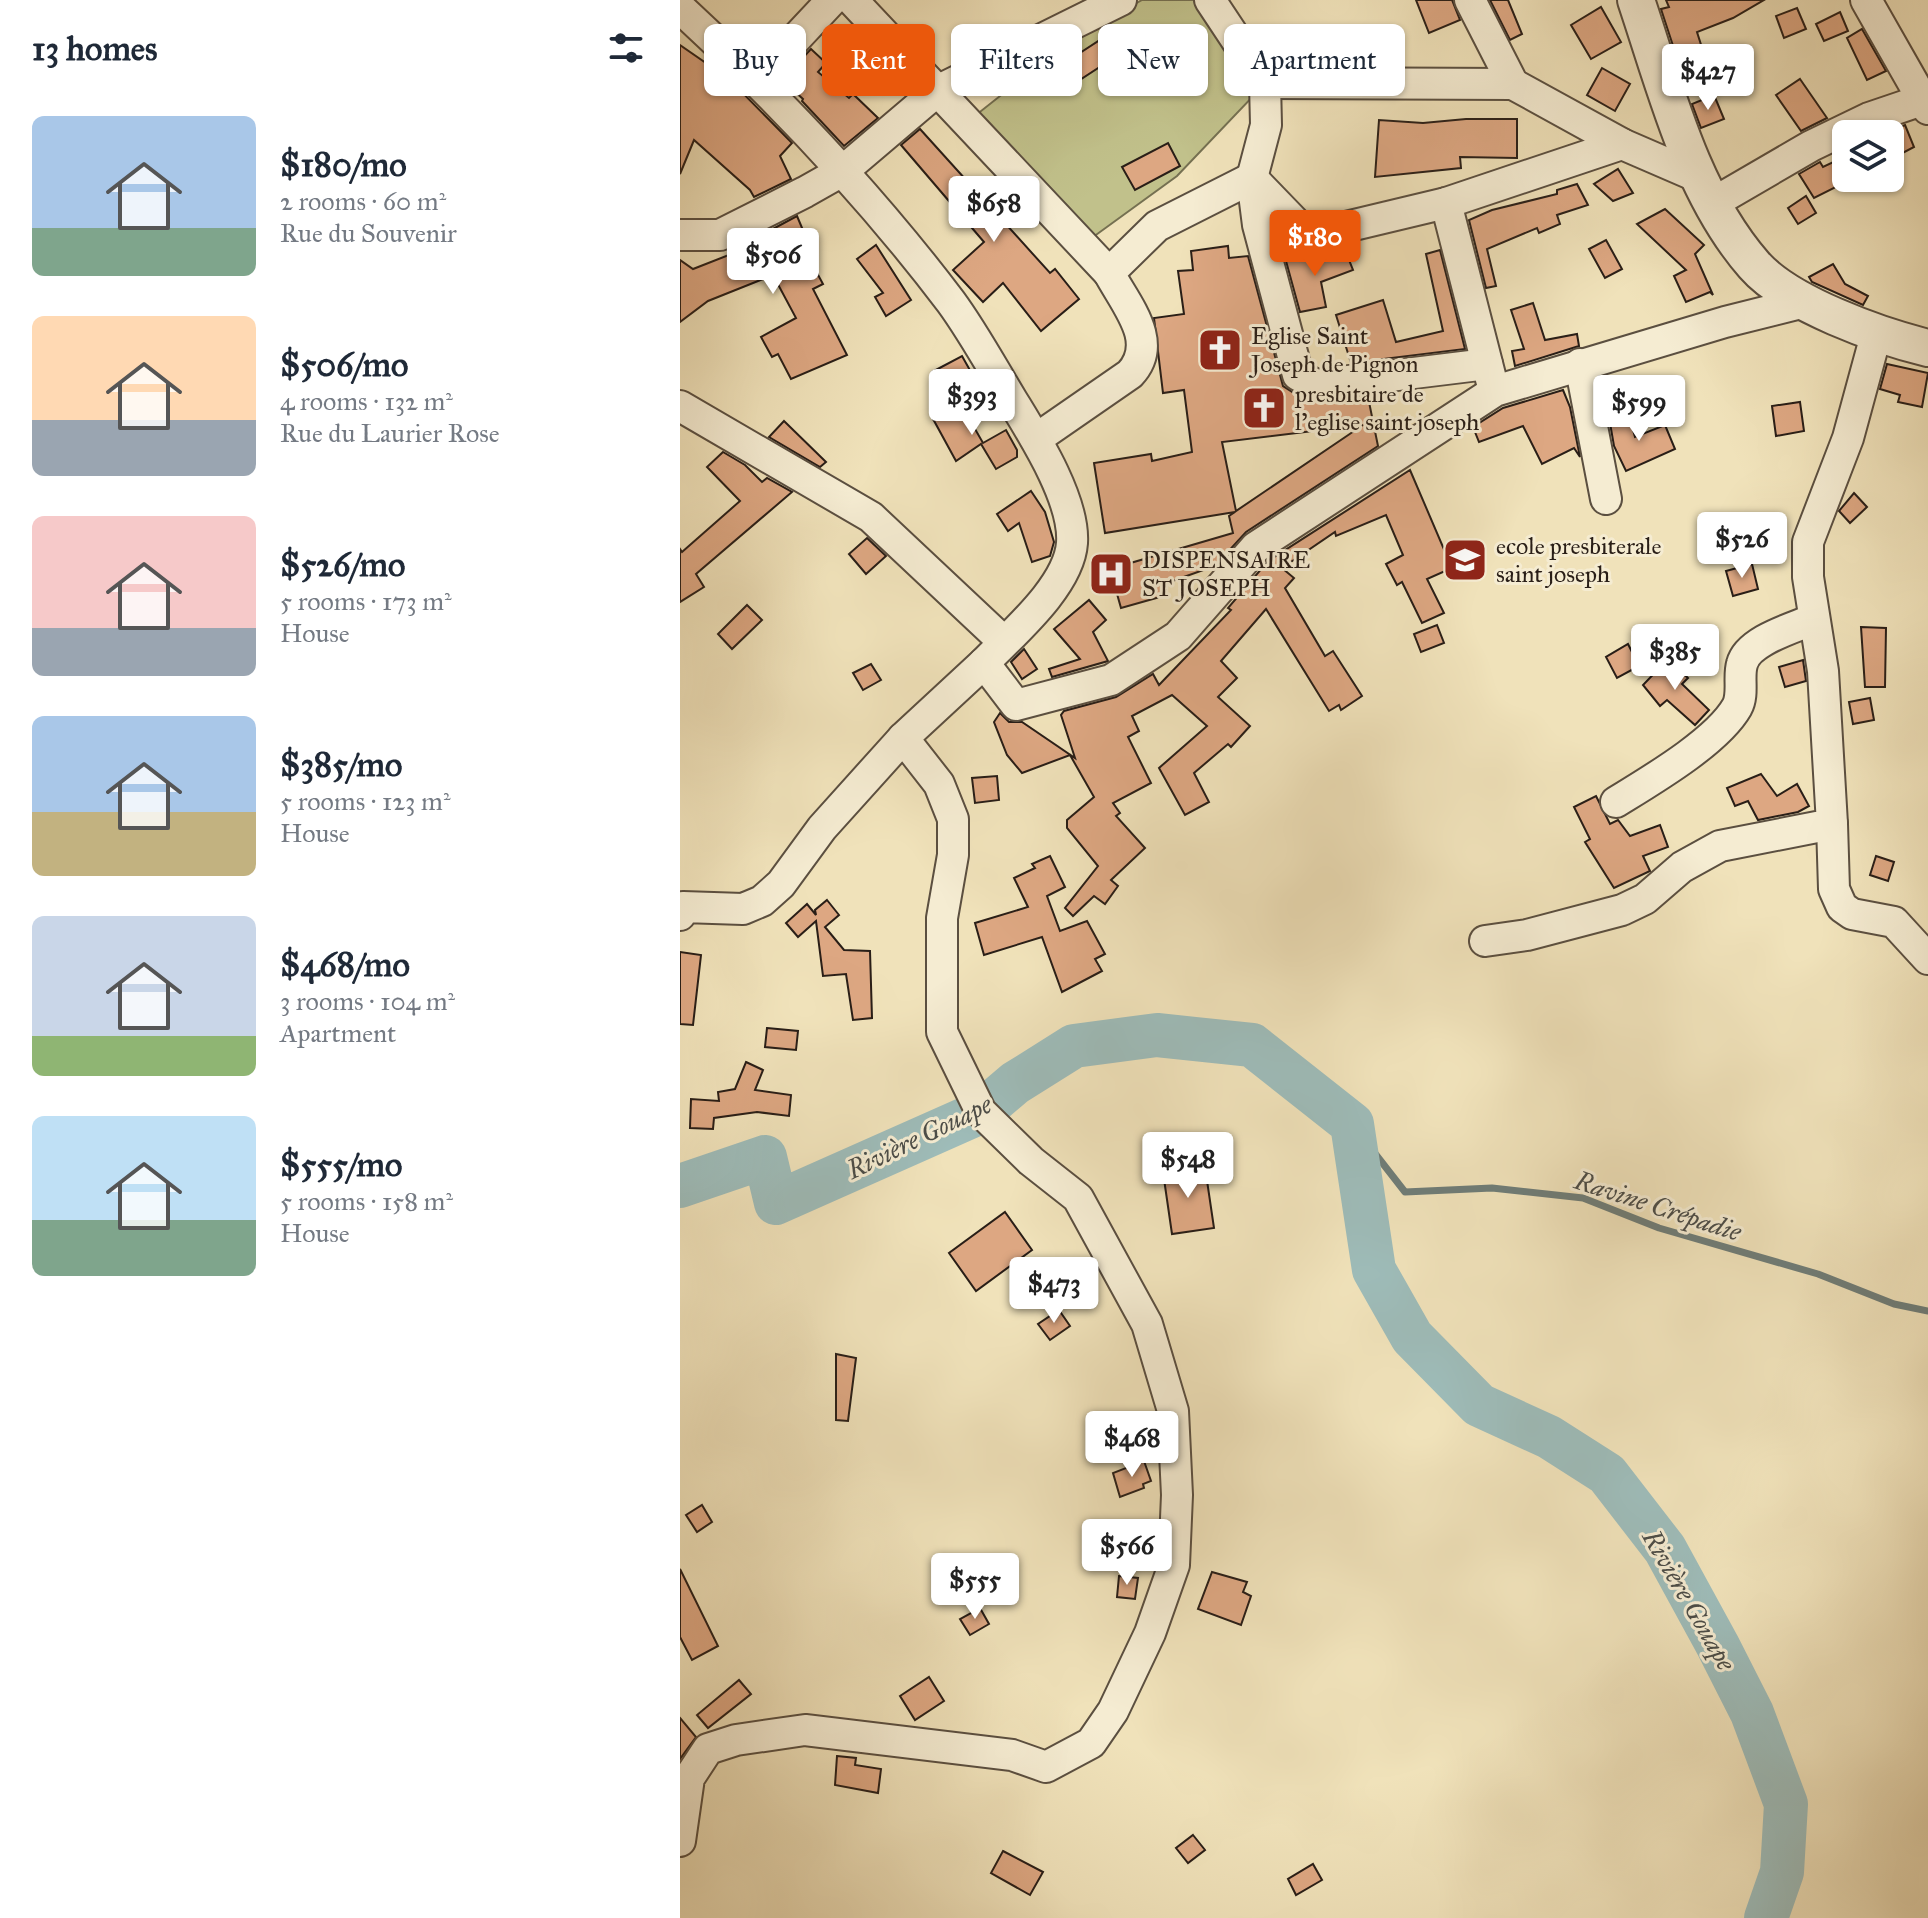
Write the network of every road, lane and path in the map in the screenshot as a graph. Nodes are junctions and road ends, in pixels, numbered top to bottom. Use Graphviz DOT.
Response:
graph roads {
  1 [pos="832,0"];
  2 [pos="852,0"];
  3 [pos="1210,0"];
  4 [pos="1470,0"];
  5 [pos="1636,0"];
  6 [pos="1866,0"];
  7 [pos="1099,5"];
  8 [pos="680,8"];
  9 [pos="1226,24"];
  10 [pos="806,28"];
  11 [pos="704,30"];
  12 [pos="1405,84"];
  13 [pos="1513,84"];
  14 [pos="937,91"];
  15 [pos="774,96"];
  16 [pos="1265,96"];
  17 [pos="1926,102"];
  18 [pos="1622,144"];
  19 [pos="844,170"];
  20 [pos="1252,178"];
  21 [pos="1704,190"];
  22 [pos="1446,203"];
  23 [pos="680,235"];
  24 [pos="1109,273"];
  25 [pos="1805,302"];
  26 [pos="1876,335"];
  27 [pos="1928,348"];
  28 [pos="1580,364"];
  29 [pos="1491,378"];
  30 [pos="680,406"];
  31 [pos="1036,439"];
  32 [pos="1606,499"];
  33 [pos="1814,619"];
  34 [pos="994,652"];
  35 [pos="903,738"];
  36 [pos="1616,802"];
  37 [pos="1832,824"];
  38 [pos="681,909"];
  39 [pos="1485,941"];
  40 [pos="1928,959"];
  41 [pos="680,1841"];
  1 -- 10 [label="street"];
  2 -- 14 [label="street"];
  3 -- 9 [label="street"];
  4 -- 13 [label="street"];
  5 -- 21 [label="street"];
  6 -- 17 [label="street"];
  7 -- 14 [label="street"];
  8 -- 11 [label="street"];
  12 -- 13 [label="street"];
  13 -- 18 [label="street"];
  14 -- 19 [label="street"];
  14 -- 24 [label="street"];
  15 -- 19 [label="street"];
  16 -- 20 [label="street"];
  17 -- 21 [label="street"];
  18 -- 21 [label="street"];
  18 -- 22 [label="street"];
  19 -- 23 [label="street"];
  19 -- 31 [label="street"];
  20 -- 22 [label="street"];
  20 -- 24 [label="street"];
  20 -- 29 [label="street"];
  21 -- 25 [label="street"];
  22 -- 29 [label="street"];
  24 -- 31 [label="street"];
  25 -- 26 [label="street"];
  25 -- 28 [label="street"];
  26 -- 27 [label="street"];
  26 -- 33 [label="street"];
  28 -- 29 [label="street"];
  28 -- 32 [label="street"];
  29 -- 34 [label="street"];
  30 -- 34 [label="street"];
  31 -- 34 [label="street"];
  33 -- 36 [label="street"];
  33 -- 37 [label="street"];
  34 -- 35 [label="street"];
  35 -- 38 [label="street"];
  35 -- 41 [label="street"];
  37 -- 39 [label="street"];
  37 -- 40 [label="street"];
}
